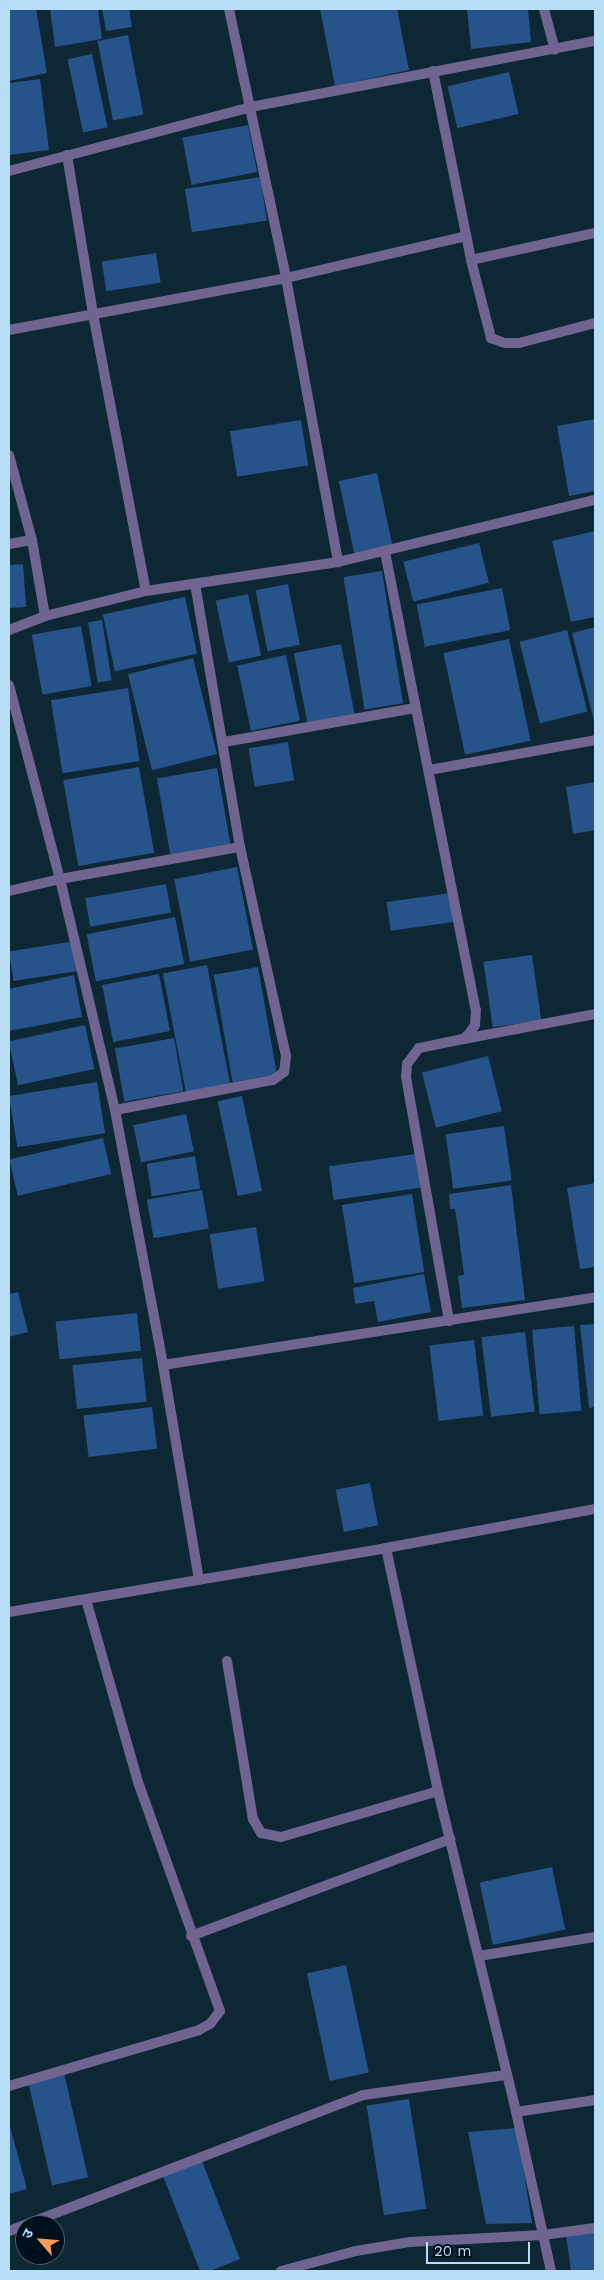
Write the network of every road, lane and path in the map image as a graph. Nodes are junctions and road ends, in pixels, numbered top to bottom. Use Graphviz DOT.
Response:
graph roads {
  1 [pos="229,9"];
  2 [pos="544,9"];
  3 [pos="595,41"];
  4 [pos="555,50"];
  5 [pos="433,71"];
  6 [pos="251,107"];
  7 [pos="67,155"];
  8 [pos="9,171"];
  9 [pos="595,233"];
  10 [pos="466,236"];
  11 [pos="471,260"];
  12 [pos="286,278"];
  13 [pos="93,314"];
  14 [pos="595,323"];
  15 [pos="9,330"];
  16 [pos="9,455"];
  17 [pos="595,500"];
  18 [pos="32,540"];
  19 [pos="9,544"];
  20 [pos="385,552"];
  21 [pos="338,562"];
  22 [pos="196,584"];
  23 [pos="146,592"];
  24 [pos="45,616"];
  25 [pos="9,630"];
  26 [pos="9,685"];
  27 [pos="415,708"];
  28 [pos="595,740"];
  29 [pos="224,742"];
  30 [pos="429,770"];
  31 [pos="240,847"];
  32 [pos="60,879"];
  33 [pos="9,891"];
  34 [pos="595,1014"];
  35 [pos="463,1039"];
  36 [pos="115,1110"];
  37 [pos="595,1297"];
  38 [pos="449,1321"];
  39 [pos="163,1365"];
  40 [pos="595,1509"];
  41 [pos="386,1548"];
  42 [pos="199,1579"];
  43 [pos="86,1599"];
  44 [pos="9,1612"];
  45 [pos="227,1661"];
  46 [pos="438,1791"];
  47 [pos="450,1839"];
  48 [pos="192,1936"];
  49 [pos="595,1938"];
  50 [pos="479,1956"];
  51 [pos="506,2075"];
  52 [pos="9,2086"];
  53 [pos="595,2100"];
  54 [pos="516,2112"];
  55 [pos="595,2228"];
  56 [pos="9,2231"];
  57 [pos="543,2236"];
  58 [pos="281,2271"];
  59 [pos="551,2271"];
  1 -- 6 [label="street"];
  2 -- 4 [label="street"];
  3 -- 4 [label="street"];
  4 -- 5 [label="street"];
  5 -- 6 [label="street"];
  5 -- 10 [label="street"];
  6 -- 7 [label="street"];
  6 -- 12 [label="street"];
  7 -- 8 [label="street"];
  7 -- 13 [label="street"];
  9 -- 11 [label="street"];
  10 -- 11 [label="street"];
  10 -- 12 [label="street"];
  11 -- 14 [label="street"];
  12 -- 13 [label="street"];
  12 -- 21 [label="street"];
  13 -- 15 [label="street"];
  13 -- 23 [label="street"];
  16 -- 18 [label="street"];
  17 -- 20 [label="street"];
  18 -- 19 [label="street"];
  18 -- 24 [label="street"];
  20 -- 21 [label="street"];
  20 -- 27 [label="street"];
  21 -- 22 [label="street"];
  22 -- 23 [label="street"];
  22 -- 29 [label="street"];
  23 -- 24 [label="street"];
  24 -- 25 [label="street"];
  26 -- 32 [label="street"];
  27 -- 29 [label="street"];
  27 -- 30 [label="street"];
  28 -- 30 [label="street"];
  29 -- 31 [label="street"];
  30 -- 35 [label="street"];
  31 -- 32 [label="street"];
  31 -- 36 [label="street"];
  32 -- 33 [label="street"];
  32 -- 36 [label="street"];
  34 -- 35 [label="street"];
  35 -- 38 [label="street"];
  36 -- 39 [label="street"];
  37 -- 38 [label="street"];
  38 -- 39 [label="street"];
  39 -- 42 [label="street"];
  40 -- 41 [label="street"];
  41 -- 42 [label="street"];
  41 -- 46 [label="street"];
  42 -- 43 [label="street"];
  43 -- 44 [label="street"];
  43 -- 48 [label="street"];
  45 -- 46 [label="street"];
  46 -- 47 [label="street"];
  47 -- 48 [label="street"];
  47 -- 50 [label="street"];
  48 -- 52 [label="street"];
  49 -- 50 [label="street"];
  50 -- 51 [label="street"];
  51 -- 54 [label="street"];
  51 -- 56 [label="street"];
  53 -- 54 [label="street"];
  54 -- 57 [label="street"];
  55 -- 57 [label="street"];
  57 -- 58 [label="street"];
  57 -- 59 [label="street"];
}
